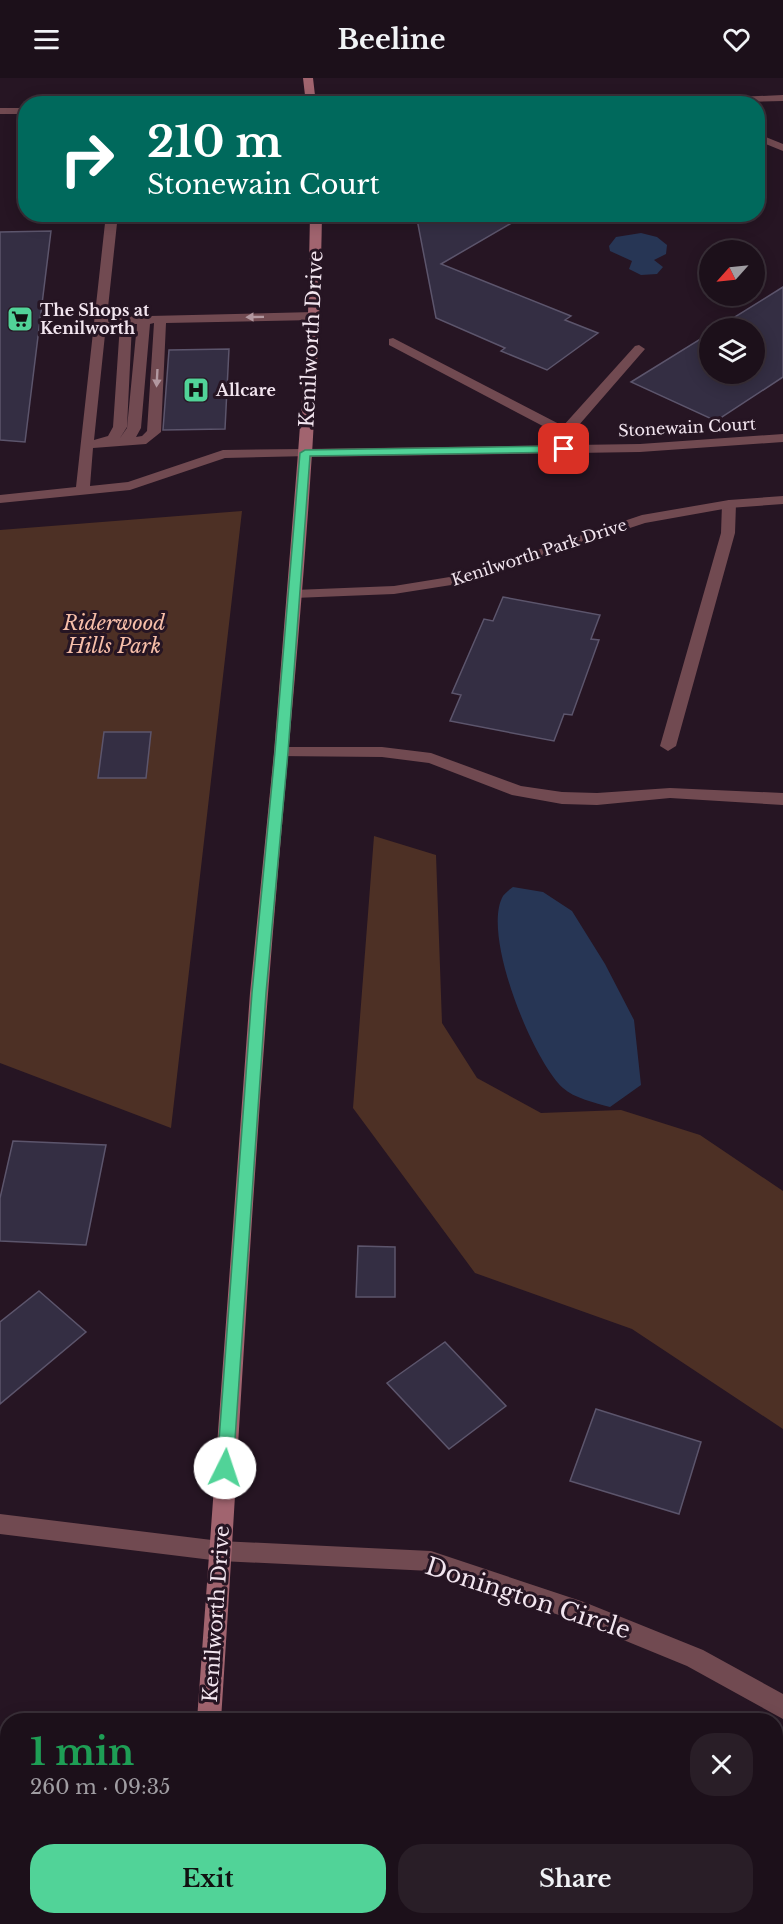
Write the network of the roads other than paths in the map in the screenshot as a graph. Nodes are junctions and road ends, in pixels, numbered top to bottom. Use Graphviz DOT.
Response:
graph roads {
  1 [pos="308,78"];
  2 [pos="310,96"];
  3 [pos="783,98"];
  4 [pos="765,99"];
  5 [pos="0,111"];
  6 [pos="18,111"];
  7 [pos="765,140"];
  8 [pos="783,148"];
  9 [pos="111,222"];
  10 [pos="316,222"];
  11 [pos="314,316"];
  12 [pos="144,320"];
  13 [pos="160,320"];
  14 [pos="99,321"];
  15 [pos="126,321"];
  16 [pos="393,342"];
  17 [pos="639,349"];
  18 [pos="565,432"];
  19 [pos="783,438"];
  20 [pos="122,443"];
  21 [pos="86,444"];
  22 [pos="105,444"];
  23 [pos="564,449"];
  24 [pos="305,453"];
  25 [pos="82,492"];
  26 [pos="0,499"];
  27 [pos="783,500"];
  28 [pos="729,504"];
  29 [pos="294,594"];
  30 [pos="668,746"];
  31 [pos="282,752"];
  32 [pos="783,799"];
  33 [pos="0,1524"];
  34 [pos="220,1551"];
  35 [pos="783,1707"];
  36 [pos="208,1713"];
  1 -- 2 [label="street"];
  3 -- 4 [label="street"];
  5 -- 6 [label="street"];
  7 -- 8 [label="street"];
  9 -- 14 [label="street"];
  10 -- 11 [label="street, Kenilworth Drive"];
  11 -- 13 [label="street, one-way"];
  11 -- 24 [label="street, Kenilworth Drive"];
  12 -- 13 [label="street"];
  12 -- 15 [label="street"];
  12 -- 20 [label="street"];
  13 -- 20 [label="street, one-way"];
  14 -- 15 [label="street"];
  14 -- 21 [label="street"];
  15 -- 22 [label="street"];
  16 -- 18 [label="street"];
  17 -- 18 [label="street"];
  18 -- 23 [label="street"];
  19 -- 23 [label="street, Stonewain Court"];
  20 -- 22 [label="street"];
  21 -- 22 [label="street"];
  21 -- 25 [label="street"];
  23 -- 24 [label="street, Stonewain Court"];
  24 -- 25 [label="street, Stonewain Court"];
  24 -- 29 [label="street, Kenilworth Drive"];
  25 -- 26 [label="street, Stonewain Court"];
  27 -- 28 [label="street, Kenilworth Park Drive"];
  28 -- 29 [label="street, Kenilworth Park Drive"];
  28 -- 30 [label="street"];
  29 -- 31 [label="street, Kenilworth Drive"];
  31 -- 32 [label="street"];
  31 -- 34 [label="street, Kenilworth Drive"];
  33 -- 34 [label="street, Donington Circle"];
  34 -- 35 [label="street, Donington Circle"];
  34 -- 36 [label="street, Kenilworth Drive"];
}
